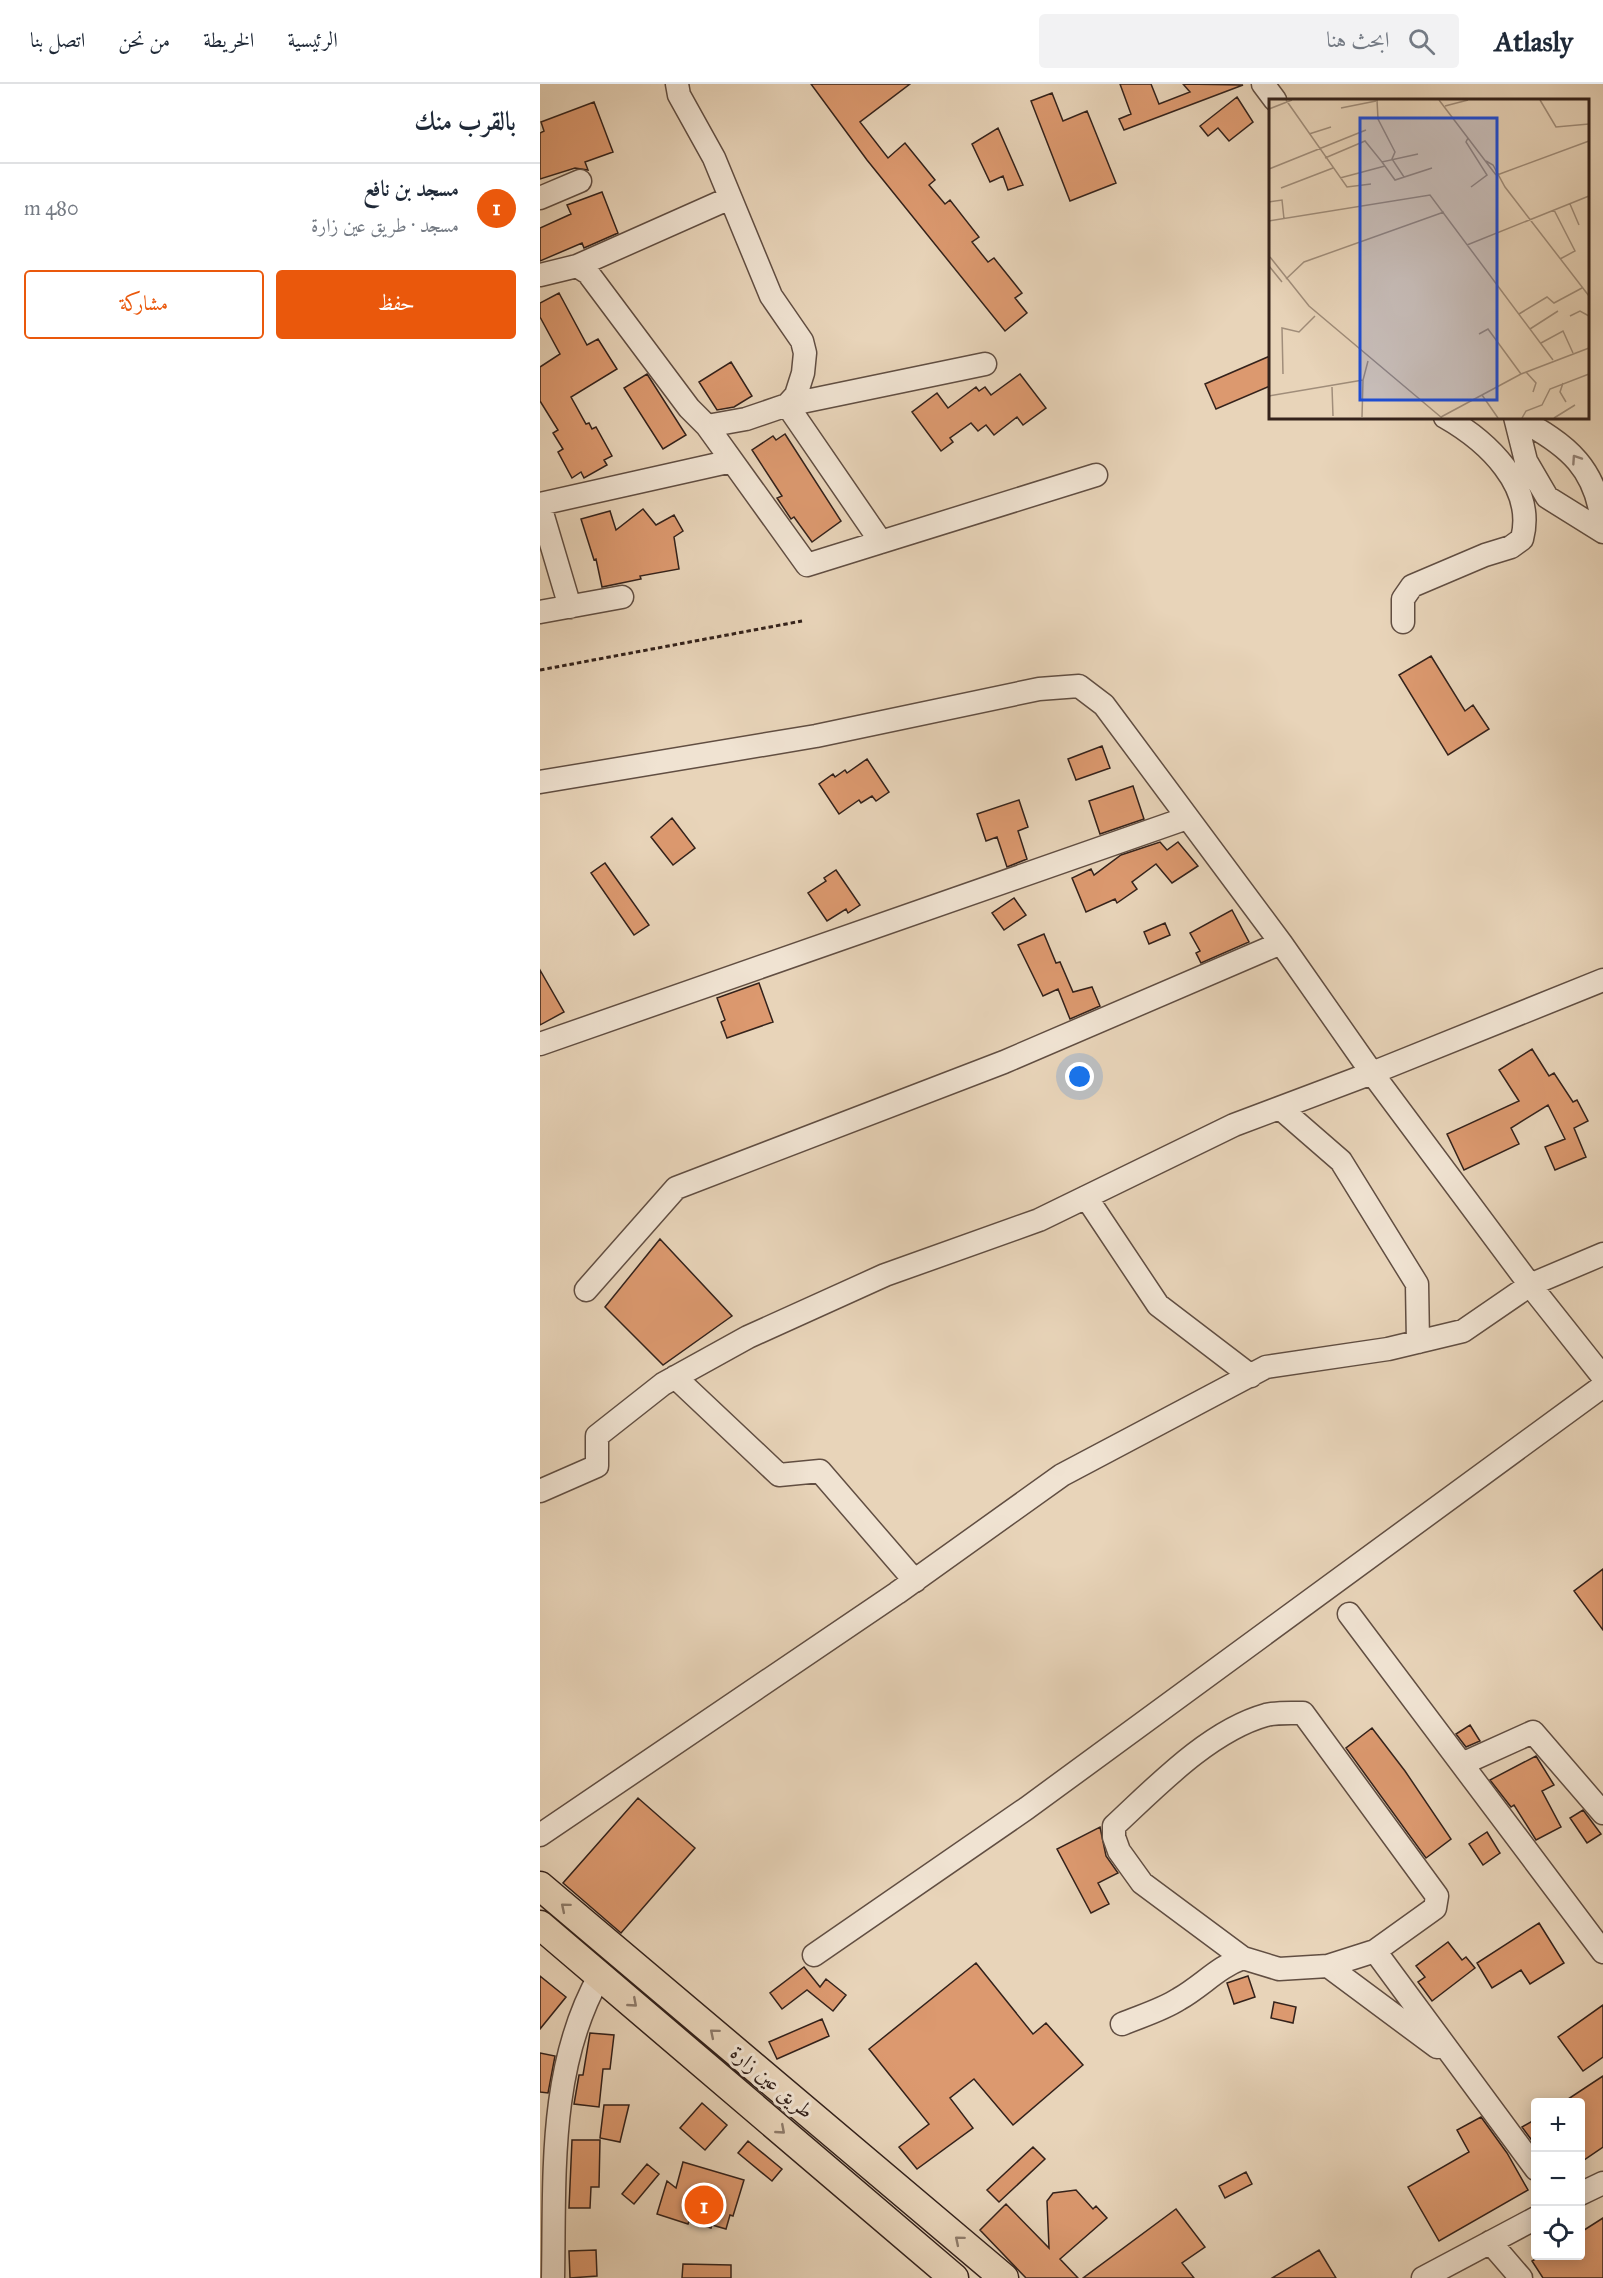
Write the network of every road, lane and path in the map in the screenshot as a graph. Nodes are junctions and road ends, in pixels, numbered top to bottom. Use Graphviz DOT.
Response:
graph roads {
  1 [pos="677,84"];
  2 [pos="1263,84"];
  3 [pos="1274,99"];
  4 [pos="580,181"];
  5 [pos="540,198"];
  6 [pos="730,198"];
  7 [pos="577,266"];
  8 [pos="540,275"];
  9 [pos="985,364"];
  10 [pos="787,405"];
  11 [pos="1447,418"];
  12 [pos="1515,418"];
  13 [pos="1517,418"];
  14 [pos="707,426"];
  15 [pos="732,461"];
  16 [pos="1096,475"];
  17 [pos="540,505"];
  18 [pos="1603,532"];
  19 [pos="881,542"];
  20 [pos="622,597"];
  21 [pos="570,607"];
  22 [pos="540,612"];
  23 [pos="802,621"];
  24 [pos="1403,622"];
  25 [pos="540,670"];
  26 [pos="540,782"];
  27 [pos="1187,818"];
  28 [pos="1281,943"];
  29 [pos="1603,980"];
  30 [pos="540,1044"];
  31 [pos="1372,1073"];
  32 [pos="1280,1108"];
  33 [pos="1086,1197"];
  34 [pos="1603,1254"];
  35 [pos="1530,1285"];
  36 [pos="586,1290"];
  37 [pos="1418,1342"];
  38 [pos="1251,1376"];
  39 [pos="675,1377"];
  40 [pos="1603,1377"];
  41 [pos="1603,1386"];
  42 [pos="540,1491"];
  43 [pos="915,1581"];
  44 [pos="1349,1614"];
  45 [pos="1462,1764"];
  46 [pos="1603,1813"];
  47 [pos="540,1834"];
  48 [pos="540,1886"];
  49 [pos="540,1925"];
  50 [pos="1375,1951"];
  51 [pos="1603,1952"];
  52 [pos="814,1955"];
  53 [pos="1243,1958"];
  54 [pos="1328,1966"];
  55 [pos="600,1975"];
  56 [pos="1122,2024"];
  57 [pos="1448,2052"];
  58 [pos="548,2130"];
  59 [pos="1531,2162"];
  60 [pos="1603,2183"];
  61 [pos="1585,2192"];
  62 [pos="1531,2221"];
  63 [pos="1490,2242"];
  64 [pos="553,2278"];
  65 [pos="954,2278"];
  66 [pos="1004,2278"];
  67 [pos="1423,2278"];
  68 [pos="1521,2278"];
  1 -- 6 [label="street"];
  2 -- 3 [label="street"];
  4 -- 5 [label="street"];
  6 -- 7 [label="street"];
  6 -- 10 [label="street"];
  7 -- 8 [label="street"];
  7 -- 14 [label="street"];
  9 -- 10 [label="street"];
  10 -- 14 [label="street"];
  10 -- 19 [label="street"];
  11 -- 24 [label="street"];
  12 -- 18 [label="street, one-way"];
  18 -- 13 [label="street, one-way"];
  14 -- 15 [label="street"];
  15 -- 17 [label="street"];
  15 -- 19 [label="street"];
  16 -- 19 [label="street"];
  17 -- 21 [label="street"];
  20 -- 21 [label="street"];
  21 -- 22 [label="street"];
  23 -- 25 [label="path"];
  26 -- 27 [label="street"];
  27 -- 28 [label="street"];
  27 -- 30 [label="street"];
  28 -- 31 [label="street"];
  28 -- 36 [label="street"];
  29 -- 31 [label="street"];
  31 -- 32 [label="street"];
  31 -- 35 [label="street"];
  32 -- 33 [label="street"];
  32 -- 37 [label="street"];
  33 -- 38 [label="street"];
  33 -- 39 [label="street"];
  34 -- 35 [label="street"];
  35 -- 37 [label="street"];
  35 -- 40 [label="street"];
  37 -- 38 [label="street"];
  38 -- 43 [label="street"];
  39 -- 42 [label="street"];
  39 -- 43 [label="street"];
  41 -- 52 [label="street"];
  43 -- 47 [label="street"];
  44 -- 45 [label="street"];
  45 -- 46 [label="street"];
  45 -- 51 [label="street"];
  66 -- 48 [label="main road, طريق عين زارة, one-way"];
  49 -- 55 [label="main road, طريق عين زارة"];
  50 -- 53 [label="street"];
  50 -- 54 [label="street"];
  50 -- 57 [label="street"];
  53 -- 54 [label="street"];
  53 -- 56 [label="street"];
  54 -- 57 [label="street"];
  55 -- 58 [label="street"];
  55 -- 65 [label="main road, طريق عين زارة, one-way"];
  57 -- 59 [label="street"];
  58 -- 64 [label="street"];
  60 -- 61 [label="street"];
  62 -- 63 [label="street"];
  63 -- 67 [label="street"];
  63 -- 68 [label="street"];
}
